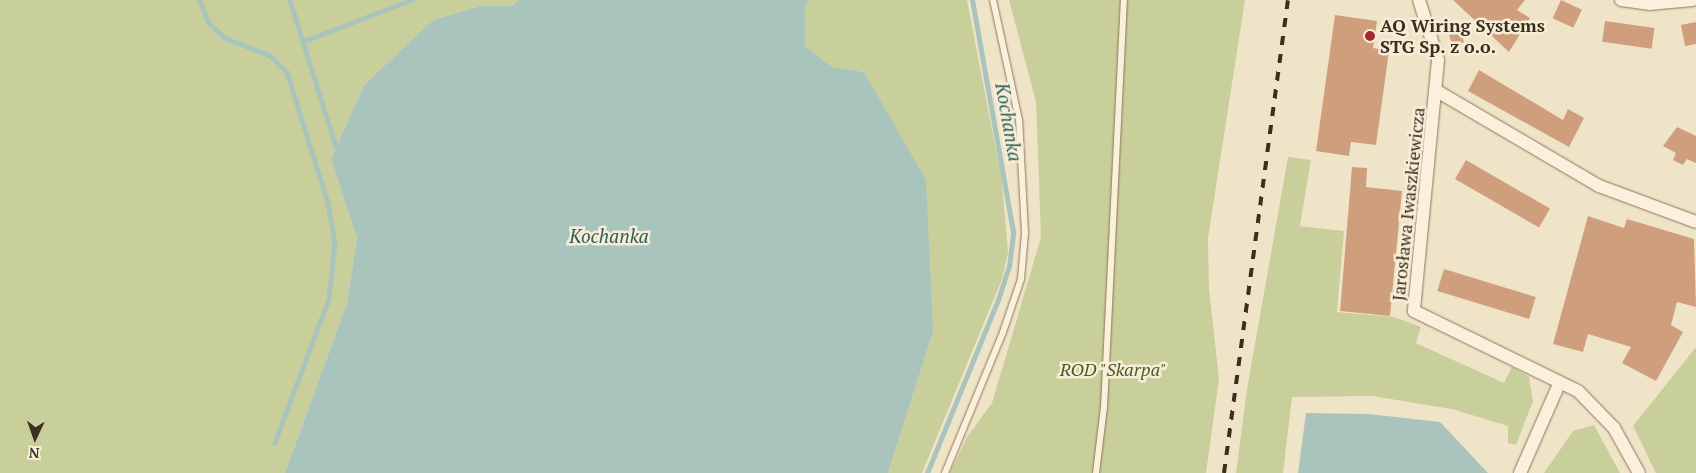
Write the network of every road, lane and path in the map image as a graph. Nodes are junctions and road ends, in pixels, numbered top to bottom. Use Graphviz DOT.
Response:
graph roads {
  1 [pos="993,0"];
  2 [pos="1124,0"];
  3 [pos="1419,0"];
  4 [pos="1621,0"];
  5 [pos="1693,0"];
  6 [pos="1437,91"];
  7 [pos="1696,222"];
  8 [pos="1560,382"];
  9 [pos="945,473"];
  10 [pos="1096,473"];
  11 [pos="1520,473"];
  12 [pos="1639,473"];
  1 -- 9 [label="lane"];
  2 -- 10 [label="lane"];
  3 -- 6 [label="street, Jarosława Iwaszkiewicza"];
  4 -- 5 [label="street"];
  6 -- 7 [label="street"];
  6 -- 8 [label="street, Jarosława Iwaszkiewicza"];
  8 -- 11 [label="street"];
  8 -- 12 [label="street, Jarosława Iwaszkiewicza"];
}
